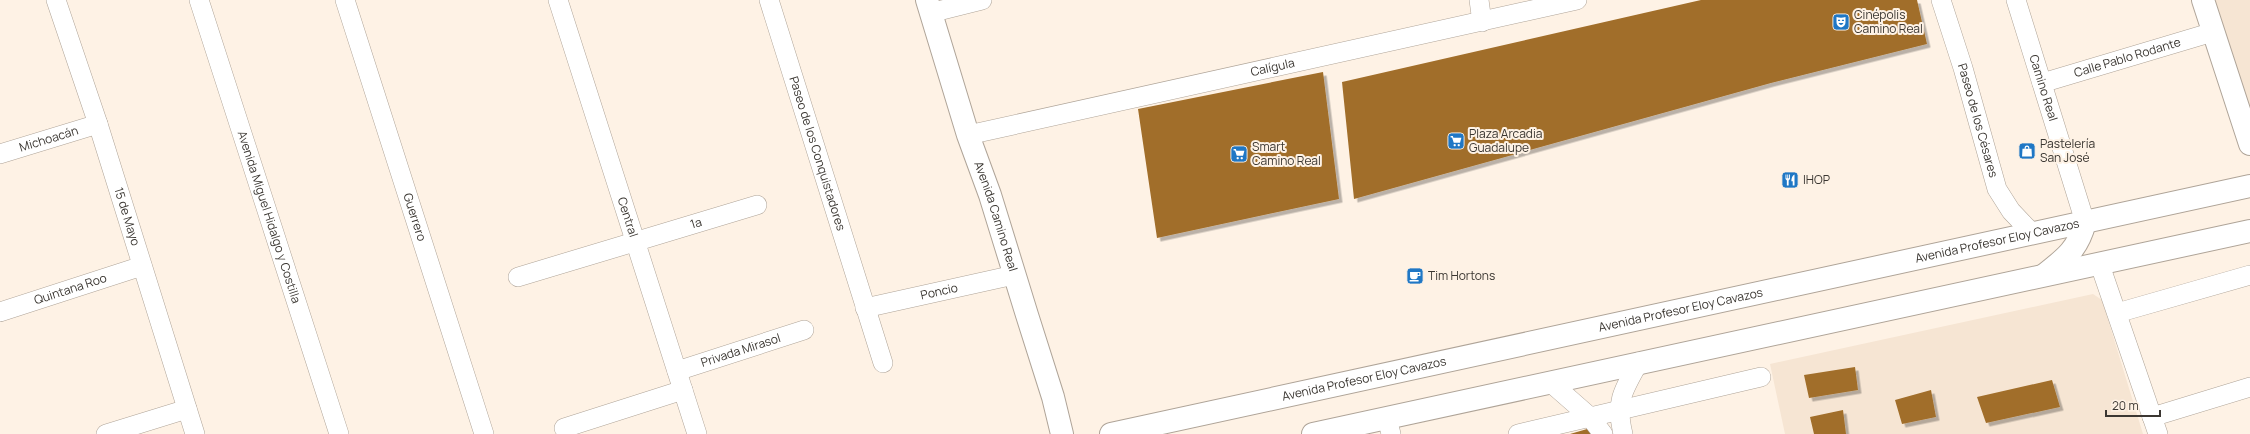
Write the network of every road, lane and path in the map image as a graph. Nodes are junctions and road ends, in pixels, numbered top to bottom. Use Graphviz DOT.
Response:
graph roads {
  1 [pos="56,0"];
  2 [pos="199,0"];
  3 [pos="345,0"];
  4 [pos="558,0"];
  5 [pos="769,0"];
  6 [pos="982,0"];
  7 [pos="1479,0"];
  8 [pos="1577,0"];
  9 [pos="1941,0"];
  10 [pos="2016,0"];
  11 [pos="2204,0"];
  12 [pos="929,6"];
  13 [pos="1482,22"];
  14 [pos="2214,32"];
  15 [pos="2042,83"];
  16 [pos="98,124"];
  17 [pos="968,135"];
  18 [pos="2250,144"];
  19 [pos="0,154"];
  20 [pos="2250,186"];
  21 [pos="757,205"];
  22 [pos="2085,222"];
  23 [pos="2031,232"];
  24 [pos="2250,232"];
  25 [pos="635,241"];
  26 [pos="2100,265"];
  27 [pos="142,266"];
  28 [pos="1014,275"];
  29 [pos="2250,276"];
  30 [pos="518,277"];
  31 [pos="2040,278"];
  32 [pos="865,308"];
  33 [pos="0,312"];
  34 [pos="2116,313"];
  35 [pos="804,330"];
  36 [pos="1639,362"];
  37 [pos="883,363"];
  38 [pos="677,371"];
  39 [pos="1761,377"];
  40 [pos="1550,382"];
  41 [pos="2250,387"];
  42 [pos="683,390"];
  43 [pos="187,409"];
  44 [pos="1618,409"];
  45 [pos="1590,417"];
  46 [pos="1389,426"];
  47 [pos="2155,426"];
  48 [pos="564,428"];
  49 [pos="106,434"];
  50 [pos="196,434"];
  51 [pos="339,434"];
  52 [pos="484,434"];
  53 [pos="697,434"];
  54 [pos="1062,434"];
  55 [pos="1110,434"];
  56 [pos="1313,434"];
  57 [pos="1518,434"];
  58 [pos="1603,434"];
  59 [pos="1623,434"];
  1 -- 16 [label="street, 15 de Mayo"];
  2 -- 51 [label="street, Avenida Miguel Hidalgo y Costilla"];
  3 -- 52 [label="street, Guerrero"];
  4 -- 25 [label="street, Central"];
  5 -- 32 [label="street, Paseo de los Conquistadores"];
  6 -- 12 [label="street"];
  7 -- 13 [label="street"];
  8 -- 13 [label="street, Calígula"];
  9 -- 23 [label="street, Paseo de los Césares"];
  10 -- 15 [label="street, Camino Real"];
  11 -- 14 [label="main road"];
  12 -- 17 [label="main road, Avenida Camino Real"];
  13 -- 17 [label="street, Calígula"];
  14 -- 15 [label="street, Calle Pablo Rodante"];
  14 -- 18 [label="main road"];
  15 -- 22 [label="street, Camino Real"];
  16 -- 19 [label="street, Michoacán"];
  16 -- 27 [label="street, 15 de Mayo"];
  17 -- 28 [label="main road, Avenida Camino Real"];
  20 -- 22 [label="main road, Avenida Profesor Eloy Cavazos"];
  21 -- 25 [label="street, 1a"];
  22 -- 23 [label="main road, Avenida Profesor Eloy Cavazos"];
  22 -- 31 [label="main road"];
  23 -- 55 [label="main road, Avenida Profesor Eloy Cavazos"];
  24 -- 26 [label="main road"];
  25 -- 30 [label="street, 1a"];
  25 -- 38 [label="street, Central"];
  26 -- 31 [label="main road"];
  26 -- 34 [label="street"];
  27 -- 33 [label="street, Quintana Roo"];
  27 -- 43 [label="street, 15 de Mayo"];
  28 -- 32 [label="street, Poncio"];
  28 -- 54 [label="main road, Avenida Camino Real"];
  29 -- 34 [label="street"];
  31 -- 36 [label="main road"];
  32 -- 37 [label="street, Paseo de los Conquistadores"];
  34 -- 47 [label="street"];
  35 -- 38 [label="street, Privada Mirasol"];
  36 -- 40 [label="main road"];
  36 -- 44 [label="street"];
  38 -- 42 [label="street, Central"];
  39 -- 44 [label="street"];
  40 -- 45 [label="street"];
  40 -- 46 [label="main road"];
  41 -- 47 [label="street"];
  42 -- 48 [label="street"];
  42 -- 53 [label="street, Central"];
  43 -- 49 [label="street"];
  43 -- 50 [label="street, 15 de Mayo"];
  44 -- 45 [label="street"];
  44 -- 59 [label="street"];
  45 -- 57 [label="street"];
  45 -- 58 [label="street"];
  46 -- 56 [label="main road"];
}
